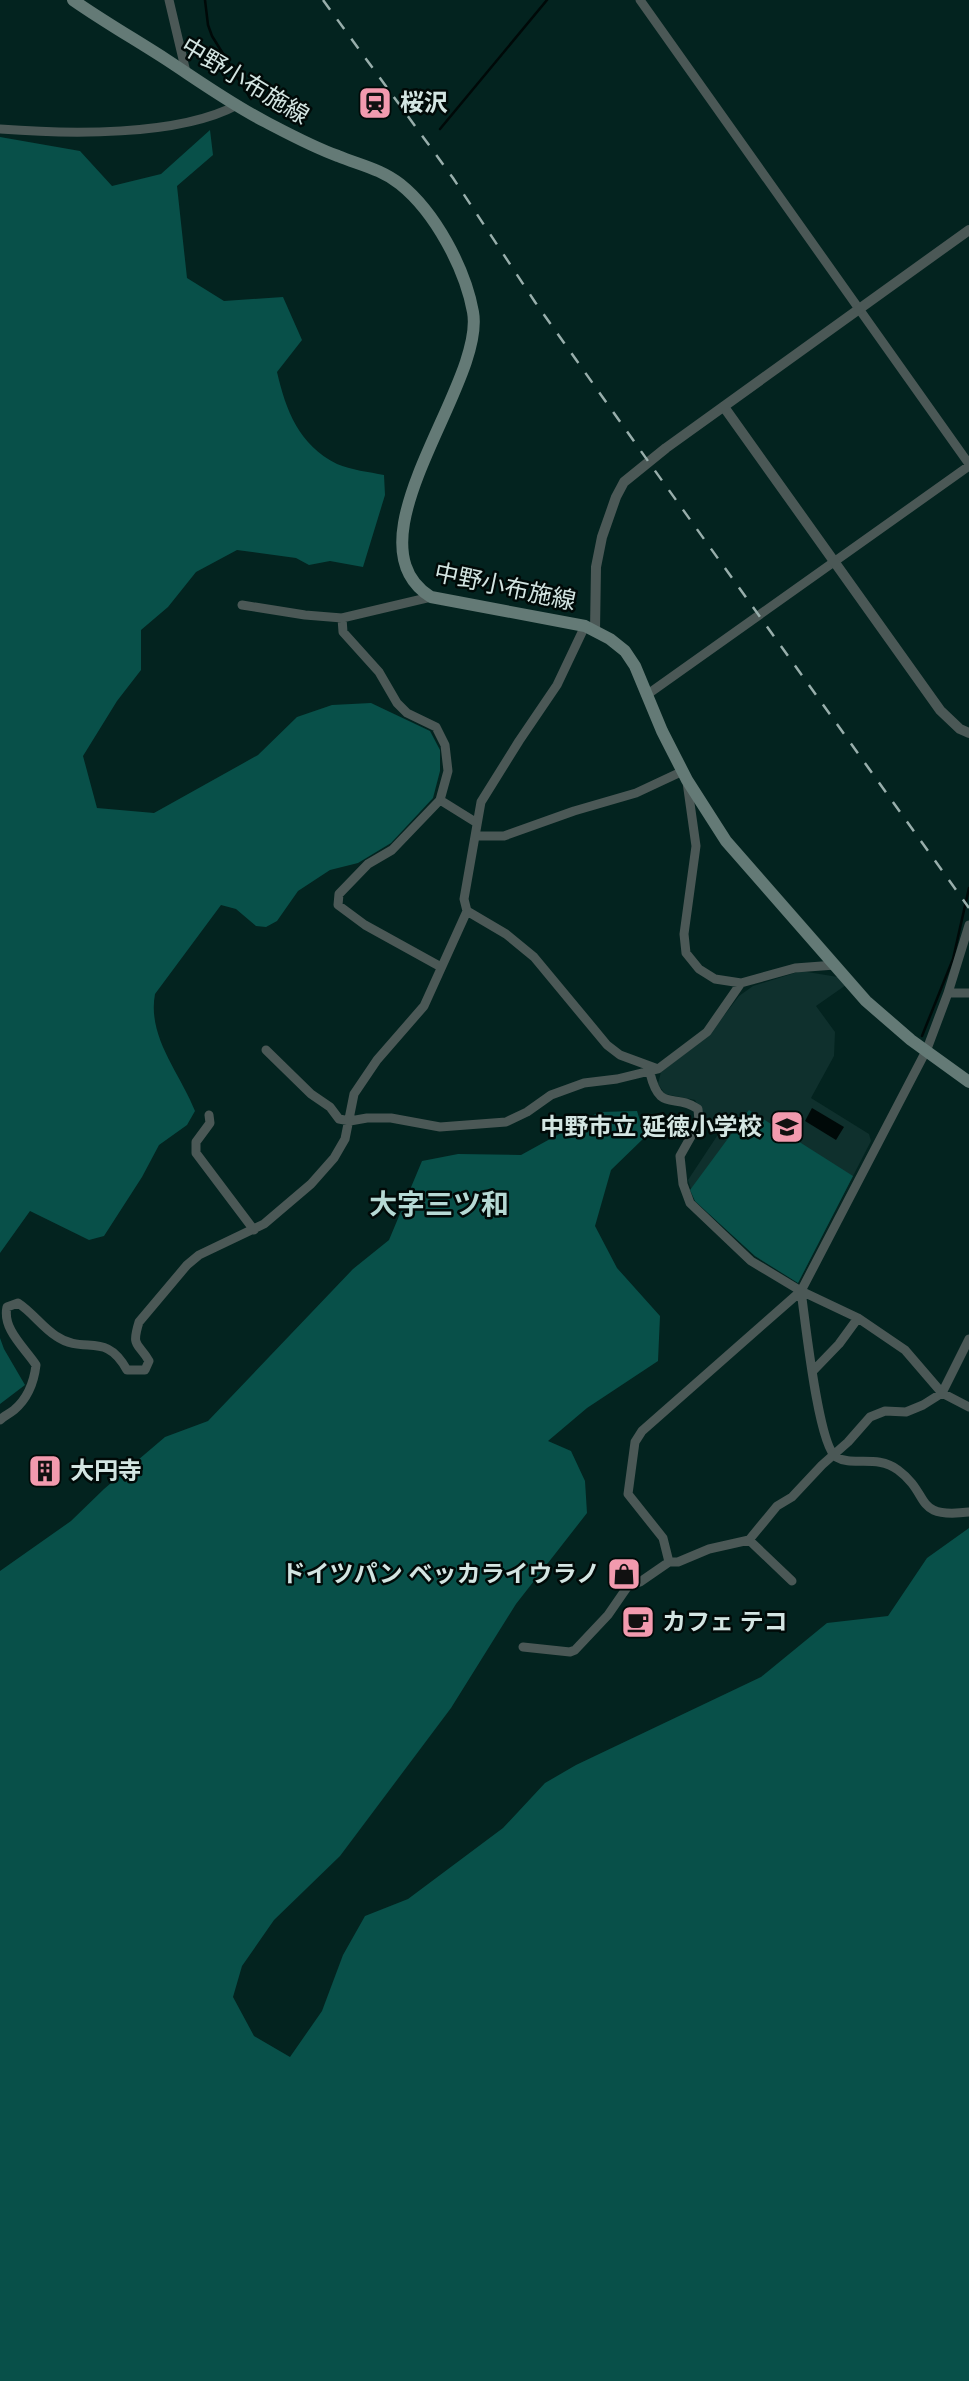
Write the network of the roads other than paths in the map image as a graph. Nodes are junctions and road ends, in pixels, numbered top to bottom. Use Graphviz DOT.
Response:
graph roads {
  1 [pos="74,0"];
  2 [pos="169,0"];
  3 [pos="640,0"];
  4 [pos="186,72"];
  5 [pos="237,105"];
  6 [pos="0,129"];
  7 [pos="969,230"];
  8 [pos="859,310"];
  9 [pos="724,407"];
  10 [pos="969,465"];
  11 [pos="833,562"];
  12 [pos="431,597"];
  13 [pos="242,605"];
  14 [pos="342,618"];
  15 [pos="590,628"];
  16 [pos="648,694"];
  17 [pos="969,733"];
  18 [pos="685,776"];
  19 [pos="440,800"];
  20 [pos="477,822"];
  21 [pos="477,836"];
  22 [pos="467,911"];
  23 [pos="969,925"];
  24 [pos="835,965"];
  25 [pos="441,967"];
  26 [pos="741,983"];
  27 [pos="948,993"];
  28 [pos="969,993"];
  29 [pos="927,1049"];
  30 [pos="266,1050"];
  31 [pos="654,1071"];
  32 [pos="969,1082"];
  33 [pos="209,1115"];
  34 [pos="350,1121"];
  35 [pos="254,1230"];
  36 [pos="801,1291"];
  37 [pos="858,1318"];
  38 [pos="969,1339"];
  39 [pos="812,1372"];
  40 [pos="942,1393"];
  41 [pos="969,1407"];
  42 [pos="0,1420"];
  43 [pos="832,1454"];
  44 [pos="969,1512"];
  45 [pos="749,1541"];
  46 [pos="668,1562"];
  47 [pos="792,1581"];
  48 [pos="523,1647"];
  1 -- 4 [label="main road, 中野小布施線"];
  2 -- 4 [label="street"];
  3 -- 8 [label="street"];
  4 -- 5 [label="main road, 中野小布施線"];
  5 -- 6 [label="street"];
  5 -- 12 [label="main road, 中野小布施線"];
  7 -- 8 [label="street"];
  8 -- 9 [label="street"];
  8 -- 10 [label="street"];
  9 -- 11 [label="street"];
  9 -- 15 [label="street"];
  10 -- 11 [label="street"];
  11 -- 16 [label="street"];
  11 -- 17 [label="street"];
  12 -- 14 [label="street"];
  12 -- 15 [label="main road, 中野小布施線"];
  13 -- 14 [label="street"];
  14 -- 19 [label="street"];
  15 -- 16 [label="main road, 中野小布施線"];
  15 -- 20 [label="street"];
  16 -- 18 [label="main road, 中野小布施線"];
  18 -- 21 [label="street"];
  18 -- 24 [label="main road, 中野小布施線"];
  18 -- 26 [label="street"];
  19 -- 20 [label="street"];
  19 -- 25 [label="street"];
  20 -- 21 [label="street"];
  21 -- 22 [label="street"];
  22 -- 25 [label="street"];
  22 -- 31 [label="street"];
  23 -- 27 [label="street"];
  24 -- 26 [label="street"];
  24 -- 29 [label="main road, 中野小布施線"];
  25 -- 34 [label="street"];
  26 -- 31 [label="street"];
  27 -- 28 [label="street"];
  27 -- 29 [label="street"];
  29 -- 32 [label="main road, 中野小布施線"];
  29 -- 36 [label="street"];
  30 -- 34 [label="street"];
  31 -- 34 [label="street"];
  31 -- 36 [label="street"];
  33 -- 35 [label="street"];
  34 -- 35 [label="street"];
  35 -- 42 [label="street"];
  36 -- 37 [label="street"];
  36 -- 39 [label="street"];
  36 -- 46 [label="street"];
  37 -- 39 [label="street"];
  37 -- 40 [label="street"];
  38 -- 40 [label="street"];
  39 -- 43 [label="street"];
  40 -- 41 [label="street"];
  40 -- 43 [label="street"];
  43 -- 44 [label="street"];
  43 -- 45 [label="street"];
  45 -- 46 [label="street"];
  45 -- 47 [label="street"];
  46 -- 48 [label="street"];
}
